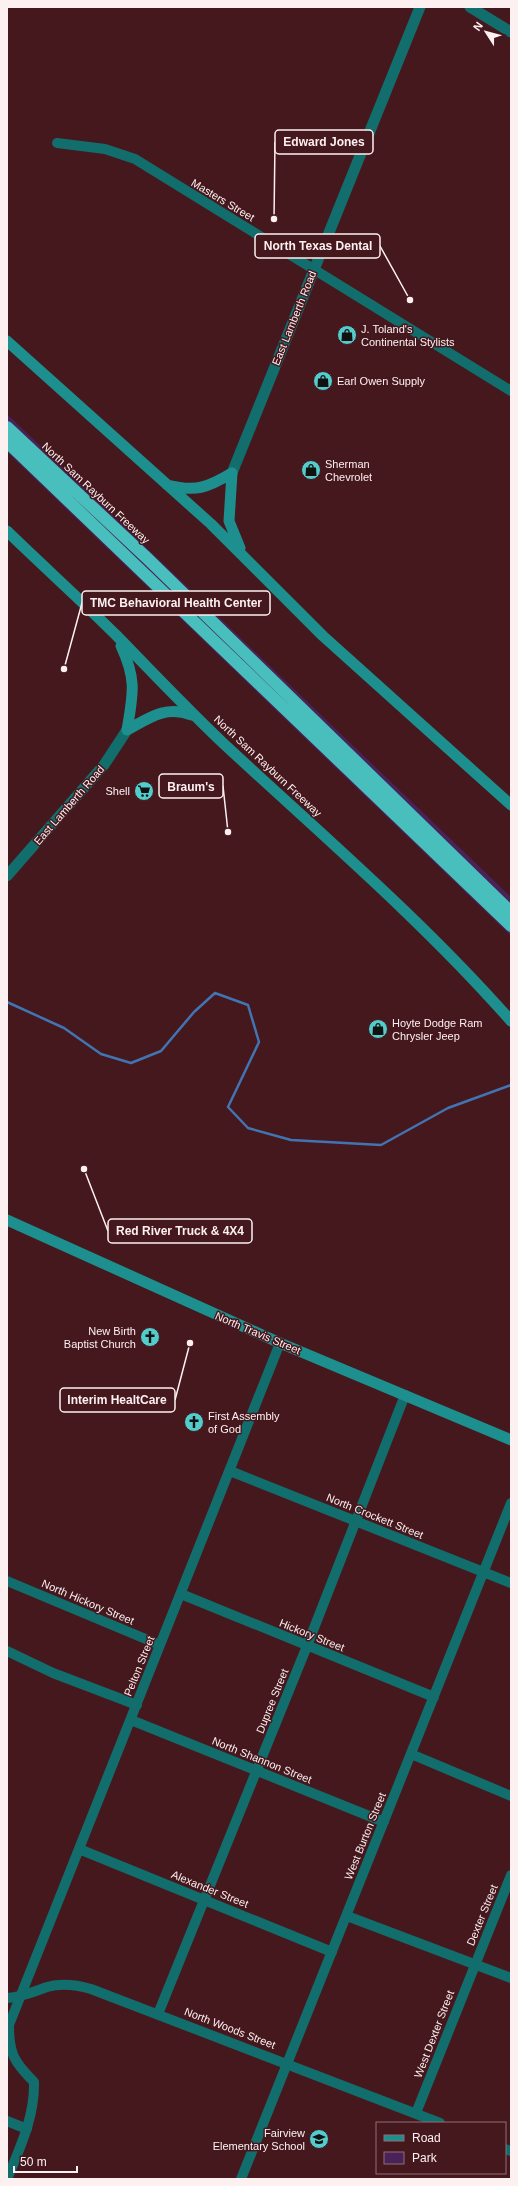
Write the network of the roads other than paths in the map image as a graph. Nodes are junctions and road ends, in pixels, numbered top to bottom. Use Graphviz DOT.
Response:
graph roads {
  1 [pos="420,7"];
  2 [pos="470,7"];
  3 [pos="511,32"];
  4 [pos="57,143"];
  5 [pos="314,269"];
  6 [pos="7,341"];
  7 [pos="511,391"];
  8 [pos="7,427"];
  9 [pos="7,442"];
  10 [pos="232,473"];
  11 [pos="166,485"];
  12 [pos="7,531"];
  13 [pos="244,556"];
  14 [pos="117,636"];
  15 [pos="196,717"];
  16 [pos="127,730"];
  17 [pos="511,805"];
  18 [pos="8,873"];
  19 [pos="511,912"];
  20 [pos="511,926"];
  21 [pos="511,1021"];
  22 [pos="7,1220"];
  23 [pos="280,1343"];
  24 [pos="405,1395"];
  25 [pos="511,1440"];
  26 [pos="230,1470"];
  27 [pos="511,1503"];
  28 [pos="356,1521"];
  29 [pos="483,1573"];
  30 [pos="7,1581"];
  31 [pos="511,1584"];
  32 [pos="181,1594"];
  33 [pos="160,1645"];
  34 [pos="307,1646"];
  35 [pos="7,1651"];
  36 [pos="434,1697"];
  37 [pos="136,1705"];
  38 [pos="131,1720"];
  39 [pos="411,1754"];
  40 [pos="256,1771"];
  41 [pos="511,1796"];
  42 [pos="384,1822"];
  43 [pos="79,1849"];
  44 [pos="511,1875"];
  45 [pos="205,1899"];
  46 [pos="346,1916"];
  47 [pos="332,1952"];
  48 [pos="475,1964"];
  49 [pos="511,1978"];
  50 [pos="20,1997"];
  51 [pos="7,1998"];
  52 [pos="158,2014"];
  53 [pos="288,2063"];
  54 [pos="416,2113"];
  55 [pos="7,2121"];
  56 [pos="438,2122"];
  57 [pos="27,2129"];
  58 [pos="7,2179"];
  59 [pos="241,2179"];
  1 -- 5 [label="street, East Lamberth Road"];
  2 -- 3 [label="street"];
  4 -- 5 [label="street, Masters Street"];
  5 -- 7 [label="street, Masters Street"];
  5 -- 10 [label="street, East Lamberth Road"];
  6 -- 11 [label="main road"];
  8 -- 19 [label="highway, North Sam Rayburn Freeway"];
  9 -- 20 [label="highway"];
  10 -- 11 [label="main road"];
  10 -- 13 [label="main road"];
  11 -- 13 [label="main road"];
  12 -- 14 [label="main road, North Sam Rayburn Freeway"];
  13 -- 17 [label="main road"];
  14 -- 15 [label="main road, North Sam Rayburn Freeway"];
  14 -- 16 [label="main road"];
  15 -- 16 [label="main road"];
  15 -- 21 [label="main road, North Sam Rayburn Freeway"];
  16 -- 18 [label="street, East Lamberth Road"];
  22 -- 23 [label="main road, North Travis Street"];
  23 -- 24 [label="main road, North Travis Street"];
  23 -- 26 [label="street, Pelton Street"];
  24 -- 25 [label="main road, North Travis Street"];
  24 -- 28 [label="street, Dupree Street"];
  26 -- 28 [label="street, North Crockett Street"];
  26 -- 32 [label="street, Pelton Street"];
  27 -- 29 [label="street, West Burton Street"];
  28 -- 29 [label="street, North Crockett Street"];
  28 -- 34 [label="street, Dupree Street"];
  29 -- 31 [label="street, North Crockett Street"];
  29 -- 36 [label="street, West Burton Street"];
  30 -- 33 [label="street, North Hickory Street"];
  32 -- 33 [label="street, Pelton Street"];
  32 -- 34 [label="street, Hickory Street"];
  33 -- 37 [label="street, Pelton Street"];
  34 -- 36 [label="street, Hickory Street"];
  34 -- 40 [label="street, Dupree Street"];
  35 -- 37 [label="street"];
  36 -- 39 [label="street, West Burton Street"];
  37 -- 38 [label="street, Pelton Street"];
  38 -- 40 [label="street, North Shannon Street"];
  38 -- 43 [label="street, Pelton Street"];
  39 -- 41 [label="street"];
  39 -- 42 [label="street, West Burton Street"];
  40 -- 42 [label="street, North Shannon Street"];
  40 -- 45 [label="street, Dupree Street"];
  42 -- 46 [label="street, West Burton Street"];
  43 -- 45 [label="street, Alexander Street"];
  43 -- 50 [label="street, Pelton Street"];
  44 -- 48 [label="street, Dexter Street"];
  45 -- 47 [label="street, Alexander Street"];
  45 -- 52 [label="street, Dupree Street"];
  46 -- 47 [label="street, West Burton Street"];
  46 -- 48 [label="street"];
  47 -- 53 [label="street, West Burton Street"];
  48 -- 49 [label="street"];
  48 -- 54 [label="street, West Dexter Street"];
  50 -- 51 [label="street, North Woods Street"];
  50 -- 52 [label="street, North Woods Street"];
  50 -- 57 [label="street, Pelton Street"];
  52 -- 53 [label="street, North Woods Street"];
  53 -- 54 [label="street, North Woods Street"];
  53 -- 59 [label="street, West Burton Street"];
  54 -- 56 [label="street, North Woods Street"];
  55 -- 57 [label="street"];
  57 -- 58 [label="street"];
}
